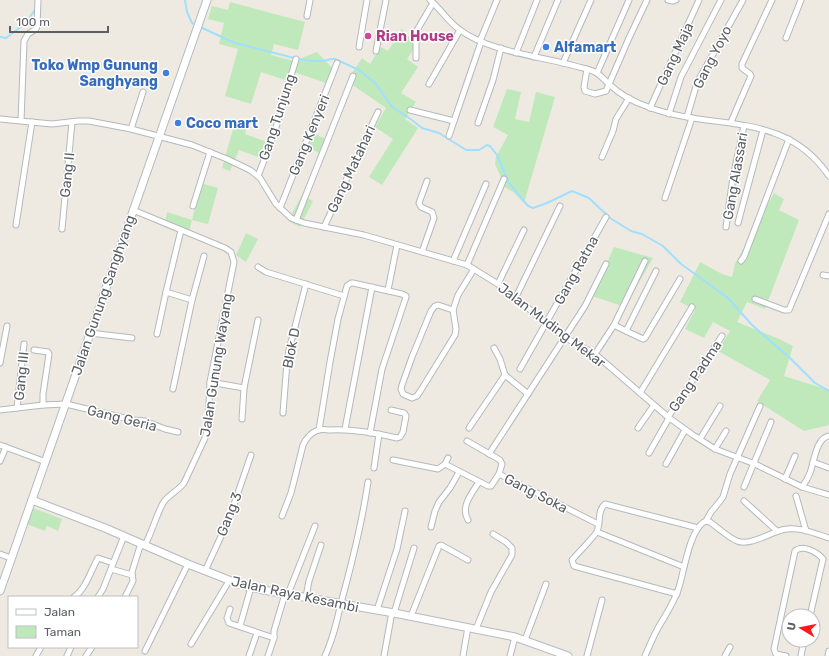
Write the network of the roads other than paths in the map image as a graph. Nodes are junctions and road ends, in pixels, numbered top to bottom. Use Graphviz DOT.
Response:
graph roads {
  1 [pos="38,0"];
  2 [pos="207,0"];
  3 [pos="310,0"];
  4 [pos="367,0"];
  5 [pos="386,0"];
  6 [pos="497,0"];
  7 [pos="537,0"];
  8 [pos="558,0"];
  9 [pos="591,0"];
  10 [pos="629,0"];
  11 [pos="647,0"];
  12 [pos="668,0"];
  13 [pos="676,0"];
  14 [pos="699,0"];
  15 [pos="721,0"];
  16 [pos="743,0"];
  17 [pos="772,0"];
  18 [pos="801,0"];
  19 [pos="431,1"];
  20 [pos="307,16"];
  21 [pos="460,30"];
  22 [pos="786,38"];
  23 [pos="480,41"];
  24 [pos="359,47"];
  25 [pos="501,48"];
  26 [pos="376,51"];
  27 [pos="516,53"];
  28 [pos="534,57"];
  29 [pos="416,58"];
  30 [pos="296,59"];
  31 [pos="337,63"];
  32 [pos="564,63"];
  33 [pos="587,69"];
  34 [pos="597,73"];
  35 [pos="353,76"];
  36 [pos="429,84"];
  37 [pos="608,87"];
  38 [pos="143,92"];
  39 [pos="629,98"];
  40 [pos="650,108"];
  41 [pos="410,110"];
  42 [pos="378,112"];
  43 [pos="669,114"];
  44 [pos="690,117"];
  45 [pos="0,118"];
  46 [pos="21,121"];
  47 [pos="454,121"];
  48 [pos="32,122"];
  49 [pos="72,122"];
  50 [pos="731,122"];
  51 [pos="478,124"];
  52 [pos="744,126"];
  53 [pos="131,129"];
  54 [pos="763,130"];
  55 [pos="159,136"];
  56 [pos="449,136"];
  57 [pos="789,139"];
  58 [pos="210,152"];
  59 [pos="602,157"];
  60 [pos="258,176"];
  61 [pos="829,176"];
  62 [pos="504,179"];
  63 [pos="428,181"];
  64 [pos="486,184"];
  65 [pos="665,198"];
  66 [pos="193,206"];
  67 [pos="560,206"];
  68 [pos="280,208"];
  69 [pos="133,210"];
  70 [pos="829,214"];
  71 [pos="606,216"];
  72 [pos="296,220"];
  73 [pos="738,223"];
  74 [pos="16,225"];
  75 [pos="324,227"];
  76 [pos="726,227"];
  77 [pos="62,229"];
  78 [pos="181,230"];
  79 [pos="524,230"];
  80 [pos="397,245"];
  81 [pos="422,252"];
  82 [pos="204,256"];
  83 [pos="453,261"];
  84 [pos="645,261"];
  85 [pos="741,261"];
  86 [pos="606,264"];
  87 [pos="467,266"];
  88 [pos="258,267"];
  89 [pos="474,269"];
  90 [pos="656,271"];
  91 [pos="823,275"];
  92 [pos="829,276"];
  93 [pos="680,279"];
  94 [pos="306,284"];
  95 [pos="498,284"];
  96 [pos="372,287"];
  97 [pos="388,290"];
  98 [pos="166,292"];
  99 [pos="344,296"];
  100 [pos="515,299"];
  101 [pos="755,299"];
  102 [pos="192,300"];
  103 [pos="692,307"];
  104 [pos="453,310"];
  105 [pos="258,320"];
  106 [pos="546,324"];
  107 [pos="614,325"];
  108 [pos="7,326"];
  109 [pos="626,331"];
  110 [pos="90,333"];
  111 [pos="157,334"];
  112 [pos="722,336"];
  113 [pos="564,337"];
  114 [pos="132,338"];
  115 [pos="24,344"];
  116 [pos="494,348"];
  117 [pos="34,350"];
  118 [pos="595,354"];
  119 [pos="0,363"];
  120 [pos="520,369"];
  121 [pos="505,375"];
  122 [pos="210,382"];
  123 [pos="244,388"];
  124 [pos="173,389"];
  125 [pos="640,393"];
  126 [pos="528,394"];
  127 [pos="66,404"];
  128 [pos="43,405"];
  129 [pos="654,405"];
  130 [pos="720,406"];
  131 [pos="760,406"];
  132 [pos="17,408"];
  133 [pos="0,410"];
  134 [pos="391,410"];
  135 [pos="283,413"];
  136 [pos="669,417"];
  137 [pos="242,419"];
  138 [pos="771,422"];
  139 [pos="469,428"];
  140 [pos="638,428"];
  141 [pos="345,429"];
  142 [pos="319,430"];
  143 [pos="685,430"];
  144 [pos="726,431"];
  145 [pos="178,432"];
  146 [pos="370,433"];
  147 [pos="378,434"];
  148 [pos="829,436"];
  149 [pos="700,439"];
  150 [pos="467,441"];
  151 [pos="0,445"];
  152 [pos="6,447"];
  153 [pos="716,449"];
  154 [pos="649,453"];
  155 [pos="489,454"];
  156 [pos="251,455"];
  157 [pos="796,456"];
  158 [pos="737,457"];
  159 [pos="448,458"];
  160 [pos="393,460"];
  161 [pos="0,461"];
  162 [pos="46,462"];
  163 [pos="813,462"];
  164 [pos="445,464"];
  165 [pos="666,464"];
  166 [pos="755,464"];
  167 [pos="374,468"];
  168 [pos="829,468"];
  169 [pos="459,472"];
  170 [pos="499,474"];
  171 [pos="785,479"];
  172 [pos="368,482"];
  173 [pos="479,482"];
  174 [pos="802,487"];
  175 [pos="744,488"];
  176 [pos="796,496"];
  177 [pos="829,496"];
  178 [pos="32,500"];
  179 [pos="744,501"];
  180 [pos="405,511"];
  181 [pos="282,516"];
  182 [pos="468,520"];
  183 [pos="706,521"];
  184 [pos="598,524"];
  185 [pos="315,526"];
  186 [pos="431,527"];
  187 [pos="698,528"];
  188 [pos="777,531"];
  189 [pos="806,531"];
  190 [pos="597,532"];
  191 [pos="494,534"];
  192 [pos="124,536"];
  193 [pos="829,538"];
  194 [pos="143,544"];
  195 [pos="321,545"];
  196 [pos="414,548"];
  197 [pos="0,554"];
  198 [pos="11,558"];
  199 [pos="468,560"];
  200 [pos="113,563"];
  201 [pos="188,564"];
  202 [pos="684,566"];
  203 [pos="111,569"];
  204 [pos="205,571"];
  205 [pos="132,575"];
  206 [pos="229,581"];
  207 [pos="546,584"];
  208 [pos="251,587"];
  209 [pos="0,591"];
  210 [pos="286,594"];
  211 [pos="677,594"];
  212 [pos="75,596"];
  213 [pos="99,596"];
  214 [pos="126,596"];
  215 [pos="306,598"];
  216 [pos="602,600"];
  217 [pos="341,604"];
  218 [pos="783,608"];
  219 [pos="812,608"];
  220 [pos="230,609"];
  221 [pos="378,610"];
  222 [pos="393,613"];
  223 [pos="411,616"];
  224 [pos="781,616"];
  225 [pos="240,626"];
  226 [pos="468,627"];
  227 [pos="476,629"];
  228 [pos="257,633"];
  229 [pos="515,637"];
  230 [pos="274,638"];
  231 [pos="525,640"];
  232 [pos="191,644"];
  233 [pos="730,647"];
  234 [pos="145,651"];
  235 [pos="829,651"];
  236 [pos="554,654"];
  237 [pos="249,656"];
  238 [pos="268,656"];
  239 [pos="325,656"];
  240 [pos="384,656"];
  241 [pos="463,656"];
  242 [pos="510,656"];
  243 [pos="568,656"];
  244 [pos="587,656"];
  245 [pos="645,656"];
  246 [pos="725,656"];
  247 [pos="786,656"];
  248 [pos="828,656"];
  1 -- 46 [label="street"];
  2 -- 55 [label="main road, Jalan Gunung Sanghyang"];
  3 -- 20 [label="street"];
  4 -- 24 [label="street"];
  5 -- 26 [label="street"];
  6 -- 23 [label="street"];
  7 -- 27 [label="street"];
  8 -- 28 [label="street"];
  9 -- 32 [label="street"];
  10 -- 34 [label="street"];
  11 -- 37 [label="street"];
  12 -- 13 [label="street"];
  14 -- 40 [label="street, Gang Maja"];
  15 -- 43 [label="street"];
  16 -- 44 [label="street, Gang Yoyo"];
  17 -- 50 [label="street"];
  18 -- 22 [label="street"];
  19 -- 21 [label="street"];
  19 -- 29 [label="street"];
  21 -- 23 [label="street"];
  21 -- 36 [label="street"];
  23 -- 25 [label="street"];
  23 -- 47 [label="street"];
  25 -- 27 [label="street"];
  25 -- 51 [label="street"];
  27 -- 28 [label="street"];
  28 -- 32 [label="street"];
  30 -- 60 [label="street, Gang Tunjung"];
  31 -- 68 [label="street, Gang Kenyeri"];
  32 -- 33 [label="street"];
  33 -- 34 [label="street"];
  33 -- 37 [label="street"];
  34 -- 37 [label="street"];
  35 -- 72 [label="street"];
  37 -- 39 [label="street"];
  38 -- 53 [label="street"];
  39 -- 40 [label="street"];
  39 -- 59 [label="street"];
  40 -- 43 [label="street"];
  41 -- 47 [label="street"];
  42 -- 75 [label="street, Gang Matahari"];
  43 -- 44 [label="street"];
  44 -- 50 [label="street"];
  44 -- 65 [label="street, Gang Yoyo"];
  45 -- 46 [label="street, Jalan Muding Mekar"];
  46 -- 48 [label="street, Jalan Muding Mekar"];
  47 -- 56 [label="street"];
  48 -- 49 [label="street, Jalan Muding Mekar"];
  48 -- 74 [label="street"];
  49 -- 53 [label="street, Jalan Muding Mekar"];
  49 -- 77 [label="street, Gang II"];
  50 -- 52 [label="street"];
  52 -- 54 [label="street"];
  52 -- 76 [label="street, Gang Alassari"];
  53 -- 55 [label="street, Jalan Muding Mekar"];
  54 -- 57 [label="street"];
  54 -- 73 [label="street"];
  55 -- 58 [label="street, Jalan Muding Mekar"];
  55 -- 69 [label="main road, Jalan Gunung Sanghyang"];
  57 -- 61 [label="street"];
  57 -- 85 [label="street"];
  58 -- 60 [label="street, Jalan Muding Mekar"];
  58 -- 66 [label="street"];
  60 -- 68 [label="street, Jalan Muding Mekar"];
  62 -- 87 [label="street"];
  63 -- 81 [label="street"];
  64 -- 83 [label="street"];
  67 -- 100 [label="street"];
  68 -- 72 [label="street, Jalan Muding Mekar"];
  69 -- 78 [label="street, Jalan Gunung Wayang"];
  69 -- 110 [label="main road, Jalan Gunung Sanghyang"];
  70 -- 101 [label="street"];
  71 -- 106 [label="street, Gang Ratna"];
  72 -- 75 [label="street, Jalan Muding Mekar"];
  75 -- 80 [label="street, Jalan Muding Mekar"];
  78 -- 98 [label="street"];
  78 -- 122 [label="street, Jalan Gunung Wayang"];
  79 -- 95 [label="street"];
  80 -- 81 [label="street, Jalan Muding Mekar"];
  80 -- 97 [label="street"];
  81 -- 83 [label="street, Jalan Muding Mekar"];
  82 -- 102 [label="street"];
  83 -- 87 [label="street, Jalan Muding Mekar"];
  84 -- 107 [label="street"];
  86 -- 113 [label="street"];
  87 -- 89 [label="street, Jalan Muding Mekar"];
  88 -- 94 [label="street"];
  89 -- 95 [label="street, Jalan Muding Mekar"];
  89 -- 104 [label="street"];
  90 -- 109 [label="street"];
  91 -- 92 [label="street"];
  93 -- 109 [label="street"];
  94 -- 99 [label="street"];
  94 -- 135 [label="street, Blok D"];
  95 -- 100 [label="street, Jalan Muding Mekar"];
  96 -- 97 [label="street"];
  96 -- 99 [label="street"];
  96 -- 141 [label="street"];
  97 -- 146 [label="street"];
  98 -- 102 [label="street"];
  98 -- 111 [label="street"];
  99 -- 142 [label="street"];
  100 -- 106 [label="street, Jalan Muding Mekar"];
  102 -- 124 [label="street"];
  103 -- 125 [label="street"];
  104 -- 104 [label="street"];
  105 -- 123 [label="street"];
  106 -- 113 [label="street, Jalan Muding Mekar"];
  106 -- 120 [label="street, Gang Ratna"];
  107 -- 109 [label="street"];
  107 -- 118 [label="street"];
  108 -- 119 [label="street"];
  110 -- 114 [label="street"];
  110 -- 127 [label="main road, Jalan Gunung Sanghyang"];
  112 -- 136 [label="street, Gang Padma"];
  113 -- 118 [label="street, Jalan Muding Mekar"];
  113 -- 126 [label="street"];
  115 -- 132 [label="street, Gang III"];
  116 -- 121 [label="street"];
  117 -- 128 [label="street"];
  118 -- 125 [label="street, Jalan Muding Mekar"];
  121 -- 126 [label="street"];
  121 -- 139 [label="street"];
  122 -- 123 [label="street"];
  122 -- 194 [label="street, Jalan Gunung Wayang"];
  123 -- 137 [label="street"];
  125 -- 129 [label="street, Jalan Muding Mekar"];
  126 -- 155 [label="street"];
  127 -- 128 [label="street, Gang Geria"];
  127 -- 145 [label="street, Gang Geria"];
  127 -- 162 [label="main road, Jalan Gunung Sanghyang"];
  128 -- 132 [label="street, Gang Geria"];
  129 -- 136 [label="street, Jalan Muding Mekar"];
  129 -- 140 [label="street"];
  130 -- 149 [label="street"];
  131 -- 158 [label="street"];
  132 -- 133 [label="street, Gang Geria"];
  134 -- 147 [label="street"];
  136 -- 143 [label="street, Jalan Muding Mekar"];
  136 -- 154 [label="street, Gang Padma"];
  138 -- 166 [label="street"];
  141 -- 142 [label="street"];
  141 -- 146 [label="street"];
  142 -- 181 [label="street"];
  143 -- 149 [label="street, Jalan Muding Mekar"];
  143 -- 165 [label="street"];
  144 -- 153 [label="street"];
  146 -- 147 [label="street"];
  147 -- 167 [label="street"];
  148 -- 163 [label="street"];
  149 -- 153 [label="street, Jalan Muding Mekar"];
  150 -- 155 [label="street, Gang Soka"];
  151 -- 152 [label="street"];
  152 -- 161 [label="street"];
  152 -- 162 [label="street"];
  153 -- 158 [label="street, Jalan Muding Mekar"];
  155 -- 170 [label="street, Gang Soka"];
  156 -- 204 [label="street, Gang 3"];
  157 -- 171 [label="street"];
  158 -- 166 [label="street, Jalan Muding Mekar"];
  158 -- 183 [label="street"];
  159 -- 164 [label="street"];
  160 -- 164 [label="street"];
  162 -- 178 [label="main road, Jalan Gunung Sanghyang"];
  163 -- 168 [label="street"];
  163 -- 174 [label="street"];
  164 -- 169 [label="street"];
  166 -- 171 [label="street, Jalan Muding Mekar"];
  166 -- 175 [label="street"];
  169 -- 173 [label="street"];
  169 -- 186 [label="street"];
  170 -- 173 [label="street"];
  170 -- 184 [label="street, Gang Soka"];
  171 -- 174 [label="street, Jalan Muding Mekar"];
  172 -- 217 [label="street"];
  173 -- 182 [label="street"];
  174 -- 177 [label="street, Jalan Muding Mekar"];
  176 -- 189 [label="street"];
  178 -- 192 [label="main road, Jalan Raya Kesambi"];
  178 -- 198 [label="main road, Jalan Gunung Sanghyang"];
  179 -- 188 [label="street"];
  180 -- 221 [label="street"];
  183 -- 187 [label="street"];
  183 -- 188 [label="street"];
  184 -- 187 [label="street"];
  184 -- 190 [label="street"];
  185 -- 210 [label="street"];
  187 -- 202 [label="street"];
  188 -- 189 [label="street"];
  189 -- 193 [label="street"];
  190 -- 202 [label="street"];
  190 -- 211 [label="street"];
  191 -- 227 [label="street"];
  192 -- 194 [label="main road, Jalan Raya Kesambi"];
  192 -- 200 [label="street"];
  194 -- 201 [label="main road, Jalan Raya Kesambi"];
  194 -- 205 [label="street, Jalan Gunung Wayang"];
  195 -- 215 [label="street"];
  196 -- 222 [label="street"];
  197 -- 198 [label="street"];
  198 -- 209 [label="main road, Jalan Gunung Sanghyang"];
  199 -- 223 [label="street"];
  200 -- 203 [label="street"];
  200 -- 212 [label="street"];
  201 -- 204 [label="main road, Jalan Raya Kesambi"];
  201 -- 234 [label="street"];
  202 -- 211 [label="street"];
  203 -- 205 [label="street"];
  203 -- 213 [label="street"];
  204 -- 206 [label="main road, Jalan Raya Kesambi"];
  205 -- 214 [label="street, Jalan Gunung Wayang"];
  206 -- 208 [label="main road, Jalan Raya Kesambi"];
  206 -- 232 [label="street"];
  207 -- 231 [label="street"];
  208 -- 210 [label="main road, Jalan Raya Kesambi"];
  208 -- 225 [label="street"];
  210 -- 215 [label="main road, Jalan Raya Kesambi"];
  210 -- 230 [label="street"];
  211 -- 245 [label="street"];
  215 -- 217 [label="main road, Jalan Raya Kesambi"];
  216 -- 244 [label="street"];
  217 -- 221 [label="main road, Jalan Raya Kesambi"];
  217 -- 239 [label="street"];
  218 -- 219 [label="street"];
  220 -- 225 [label="street"];
  221 -- 222 [label="main road, Jalan Raya Kesambi"];
  222 -- 223 [label="main road, Jalan Raya Kesambi"];
  222 -- 240 [label="street"];
  223 -- 226 [label="main road, Jalan Raya Kesambi"];
  224 -- 247 [label="street"];
  225 -- 228 [label="street"];
  226 -- 227 [label="main road, Jalan Raya Kesambi"];
  226 -- 241 [label="street"];
  227 -- 229 [label="main road, Jalan Raya Kesambi"];
  228 -- 230 [label="street"];
  228 -- 237 [label="street"];
  229 -- 231 [label="main road, Jalan Raya Kesambi"];
  229 -- 242 [label="street"];
  230 -- 238 [label="street"];
  231 -- 236 [label="main road, Jalan Raya Kesambi"];
  233 -- 246 [label="street"];
  235 -- 248 [label="street"];
  236 -- 243 [label="main road, Jalan Raya Kesambi"];
}
